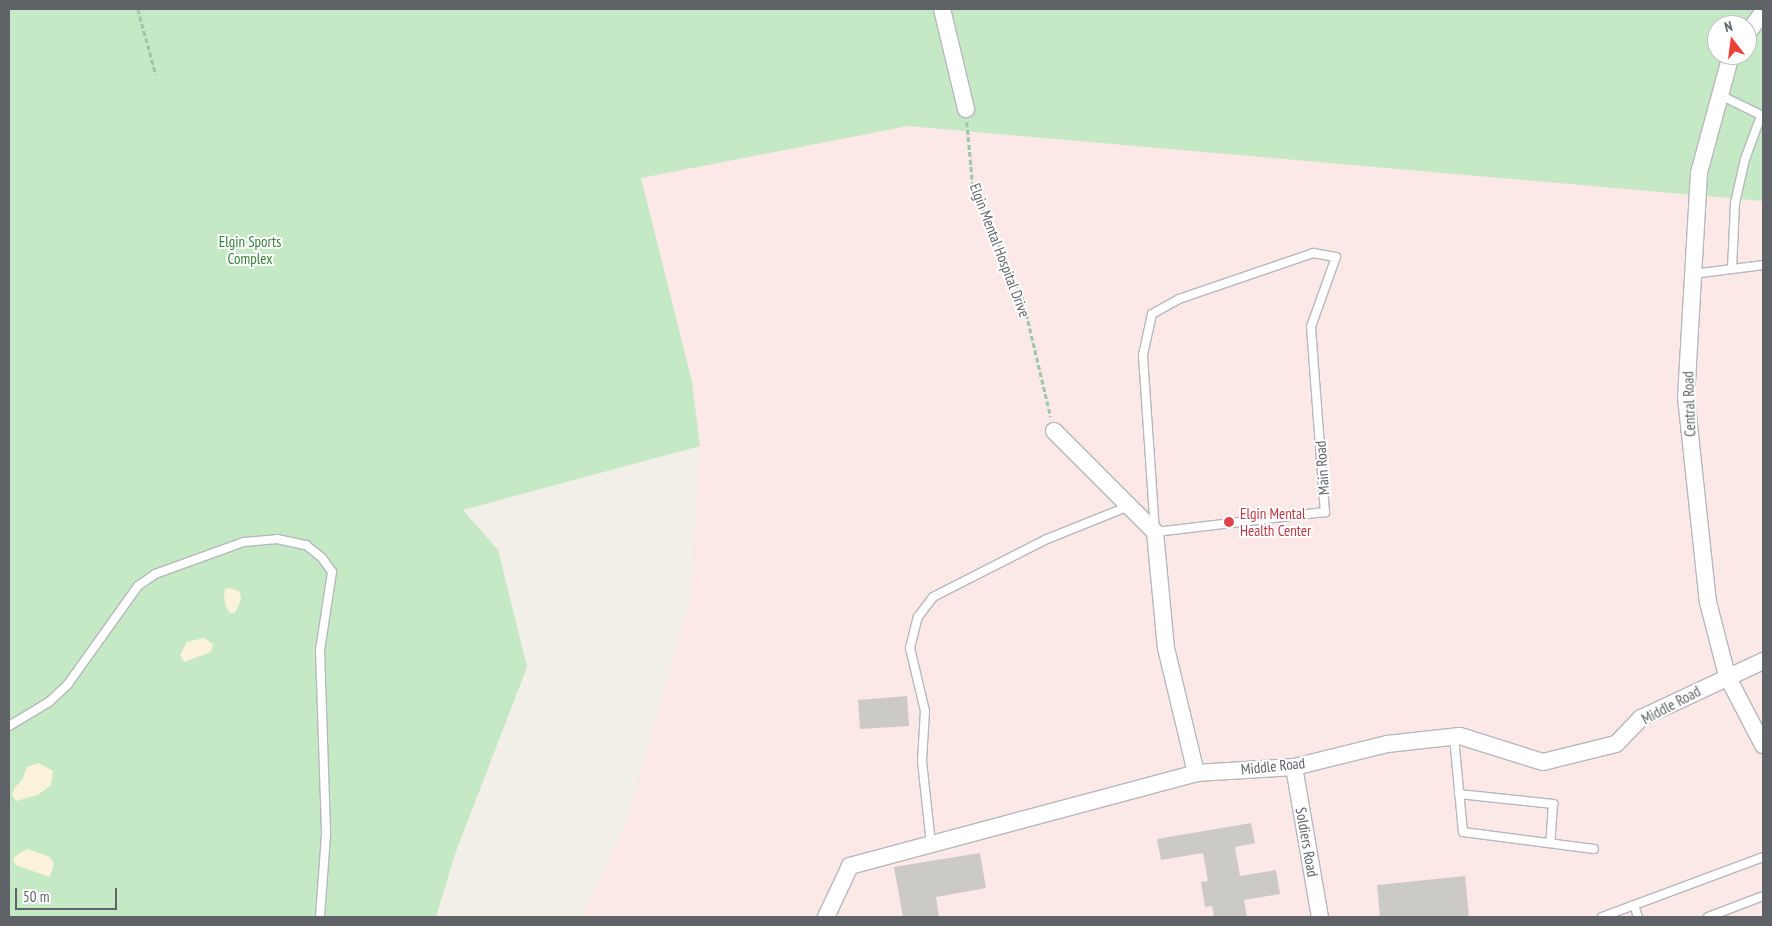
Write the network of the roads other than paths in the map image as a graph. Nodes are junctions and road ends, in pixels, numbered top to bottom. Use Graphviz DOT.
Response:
graph roads {
  1 [pos="942,9"];
  2 [pos="1728,65"];
  3 [pos="1720,94"];
  4 [pos="966,109"];
  5 [pos="1762,116"];
  6 [pos="1763,265"];
  7 [pos="1732,269"];
  8 [pos="1693,274"];
  9 [pos="1054,431"];
  10 [pos="1129,506"];
  11 [pos="1155,532"];
  12 [pos="1763,661"];
  13 [pos="1727,676"];
  14 [pos="9,726"];
  15 [pos="1454,737"];
  16 [pos="1763,745"];
  17 [pos="1294,767"];
  18 [pos="1196,773"];
  19 [pos="1459,794"];
  20 [pos="1550,843"];
  21 [pos="931,844"];
  22 [pos="1594,850"];
  23 [pos="1763,857"];
  24 [pos="1763,896"];
  25 [pos="1634,905"];
  26 [pos="320,917"];
  27 [pos="826,917"];
  28 [pos="1320,917"];
  29 [pos="1602,917"];
  30 [pos="1638,917"];
  31 [pos="1708,917"];
  1 -- 4 [label="street"];
  2 -- 3 [label="street, Central Road"];
  3 -- 5 [label="lane"];
  3 -- 8 [label="street, Central Road"];
  5 -- 7 [label="lane"];
  6 -- 7 [label="lane"];
  7 -- 8 [label="lane"];
  8 -- 13 [label="street, Central Road"];
  9 -- 10 [label="street"];
  10 -- 11 [label="street"];
  10 -- 21 [label="lane"];
  11 -- 11 [label="lane, Main Road"];
  11 -- 18 [label="street"];
  12 -- 13 [label="street, Middle Road"];
  13 -- 15 [label="street, Middle Road"];
  13 -- 16 [label="street, Central Road"];
  14 -- 26 [label="lane"];
  15 -- 17 [label="street, Middle Road"];
  15 -- 19 [label="lane"];
  17 -- 18 [label="street, Middle Road"];
  17 -- 28 [label="street, Soldiers Road"];
  18 -- 21 [label="street, Middle Road"];
  19 -- 20 [label="lane"];
  19 -- 20 [label="lane"];
  20 -- 22 [label="lane"];
  21 -- 27 [label="street, Middle Road"];
  23 -- 25 [label="lane"];
  24 -- 31 [label="lane"];
  25 -- 29 [label="lane"];
  25 -- 30 [label="lane"];
}
